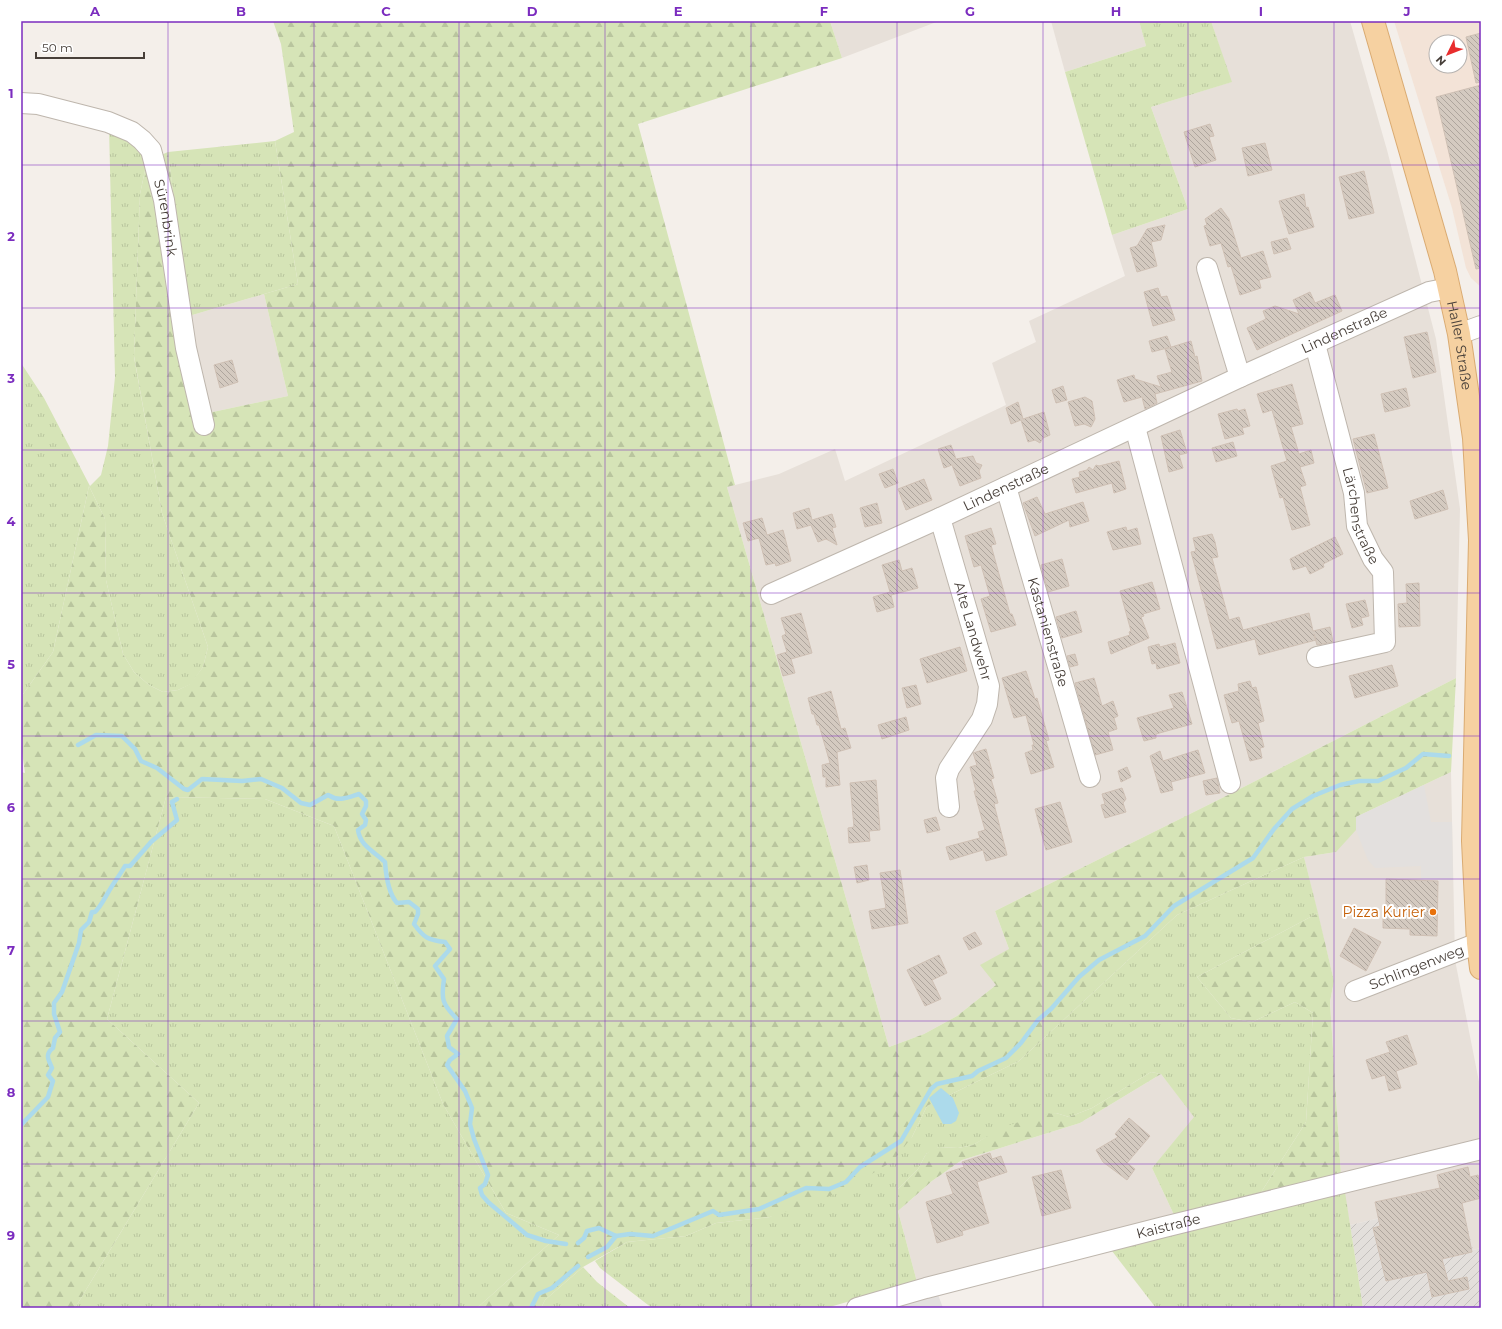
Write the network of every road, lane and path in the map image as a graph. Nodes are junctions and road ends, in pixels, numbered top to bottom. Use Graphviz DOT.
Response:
graph roads {
  1 [pos="1373,21"];
  2 [pos="21,103"];
  3 [pos="1207,268"];
  4 [pos="1449,288"];
  5 [pos="1481,326"];
  6 [pos="1459,334"];
  7 [pos="1316,344"];
  8 [pos="1240,377"];
  9 [pos="204,425"];
  10 [pos="1135,427"];
  11 [pos="1006,487"];
  12 [pos="940,518"];
  13 [pos="771,594"];
  14 [pos="1317,657"];
  15 [pos="1090,777"];
  16 [pos="1230,783"];
  17 [pos="949,807"];
  18 [pos="1478,943"];
  19 [pos="1481,968"];
  20 [pos="1356,991"];
  21 [pos="1481,1149"];
  22 [pos="857,1308"];
  1 -- 4 [label="main road, Haller Straße"];
  2 -- 9 [label="street, Sürenbrink"];
  3 -- 8 [label="street"];
  4 -- 6 [label="main road, Haller Straße"];
  4 -- 7 [label="street, Lindenstraße"];
  5 -- 6 [label="street"];
  6 -- 18 [label="main road, Haller Straße"];
  7 -- 8 [label="street, Lindenstraße"];
  7 -- 14 [label="street, Lärchenstraße"];
  8 -- 10 [label="street, Lindenstraße"];
  10 -- 11 [label="street, Lindenstraße"];
  10 -- 16 [label="street"];
  11 -- 12 [label="street, Lindenstraße"];
  11 -- 15 [label="street, Kastanienstraße"];
  12 -- 13 [label="street, Lindenstraße"];
  12 -- 17 [label="street, Alte Landwehr"];
  18 -- 19 [label="main road, Haller Straße"];
  18 -- 20 [label="street, Schlingenweg"];
  21 -- 22 [label="street, Kaistraße"];
}
